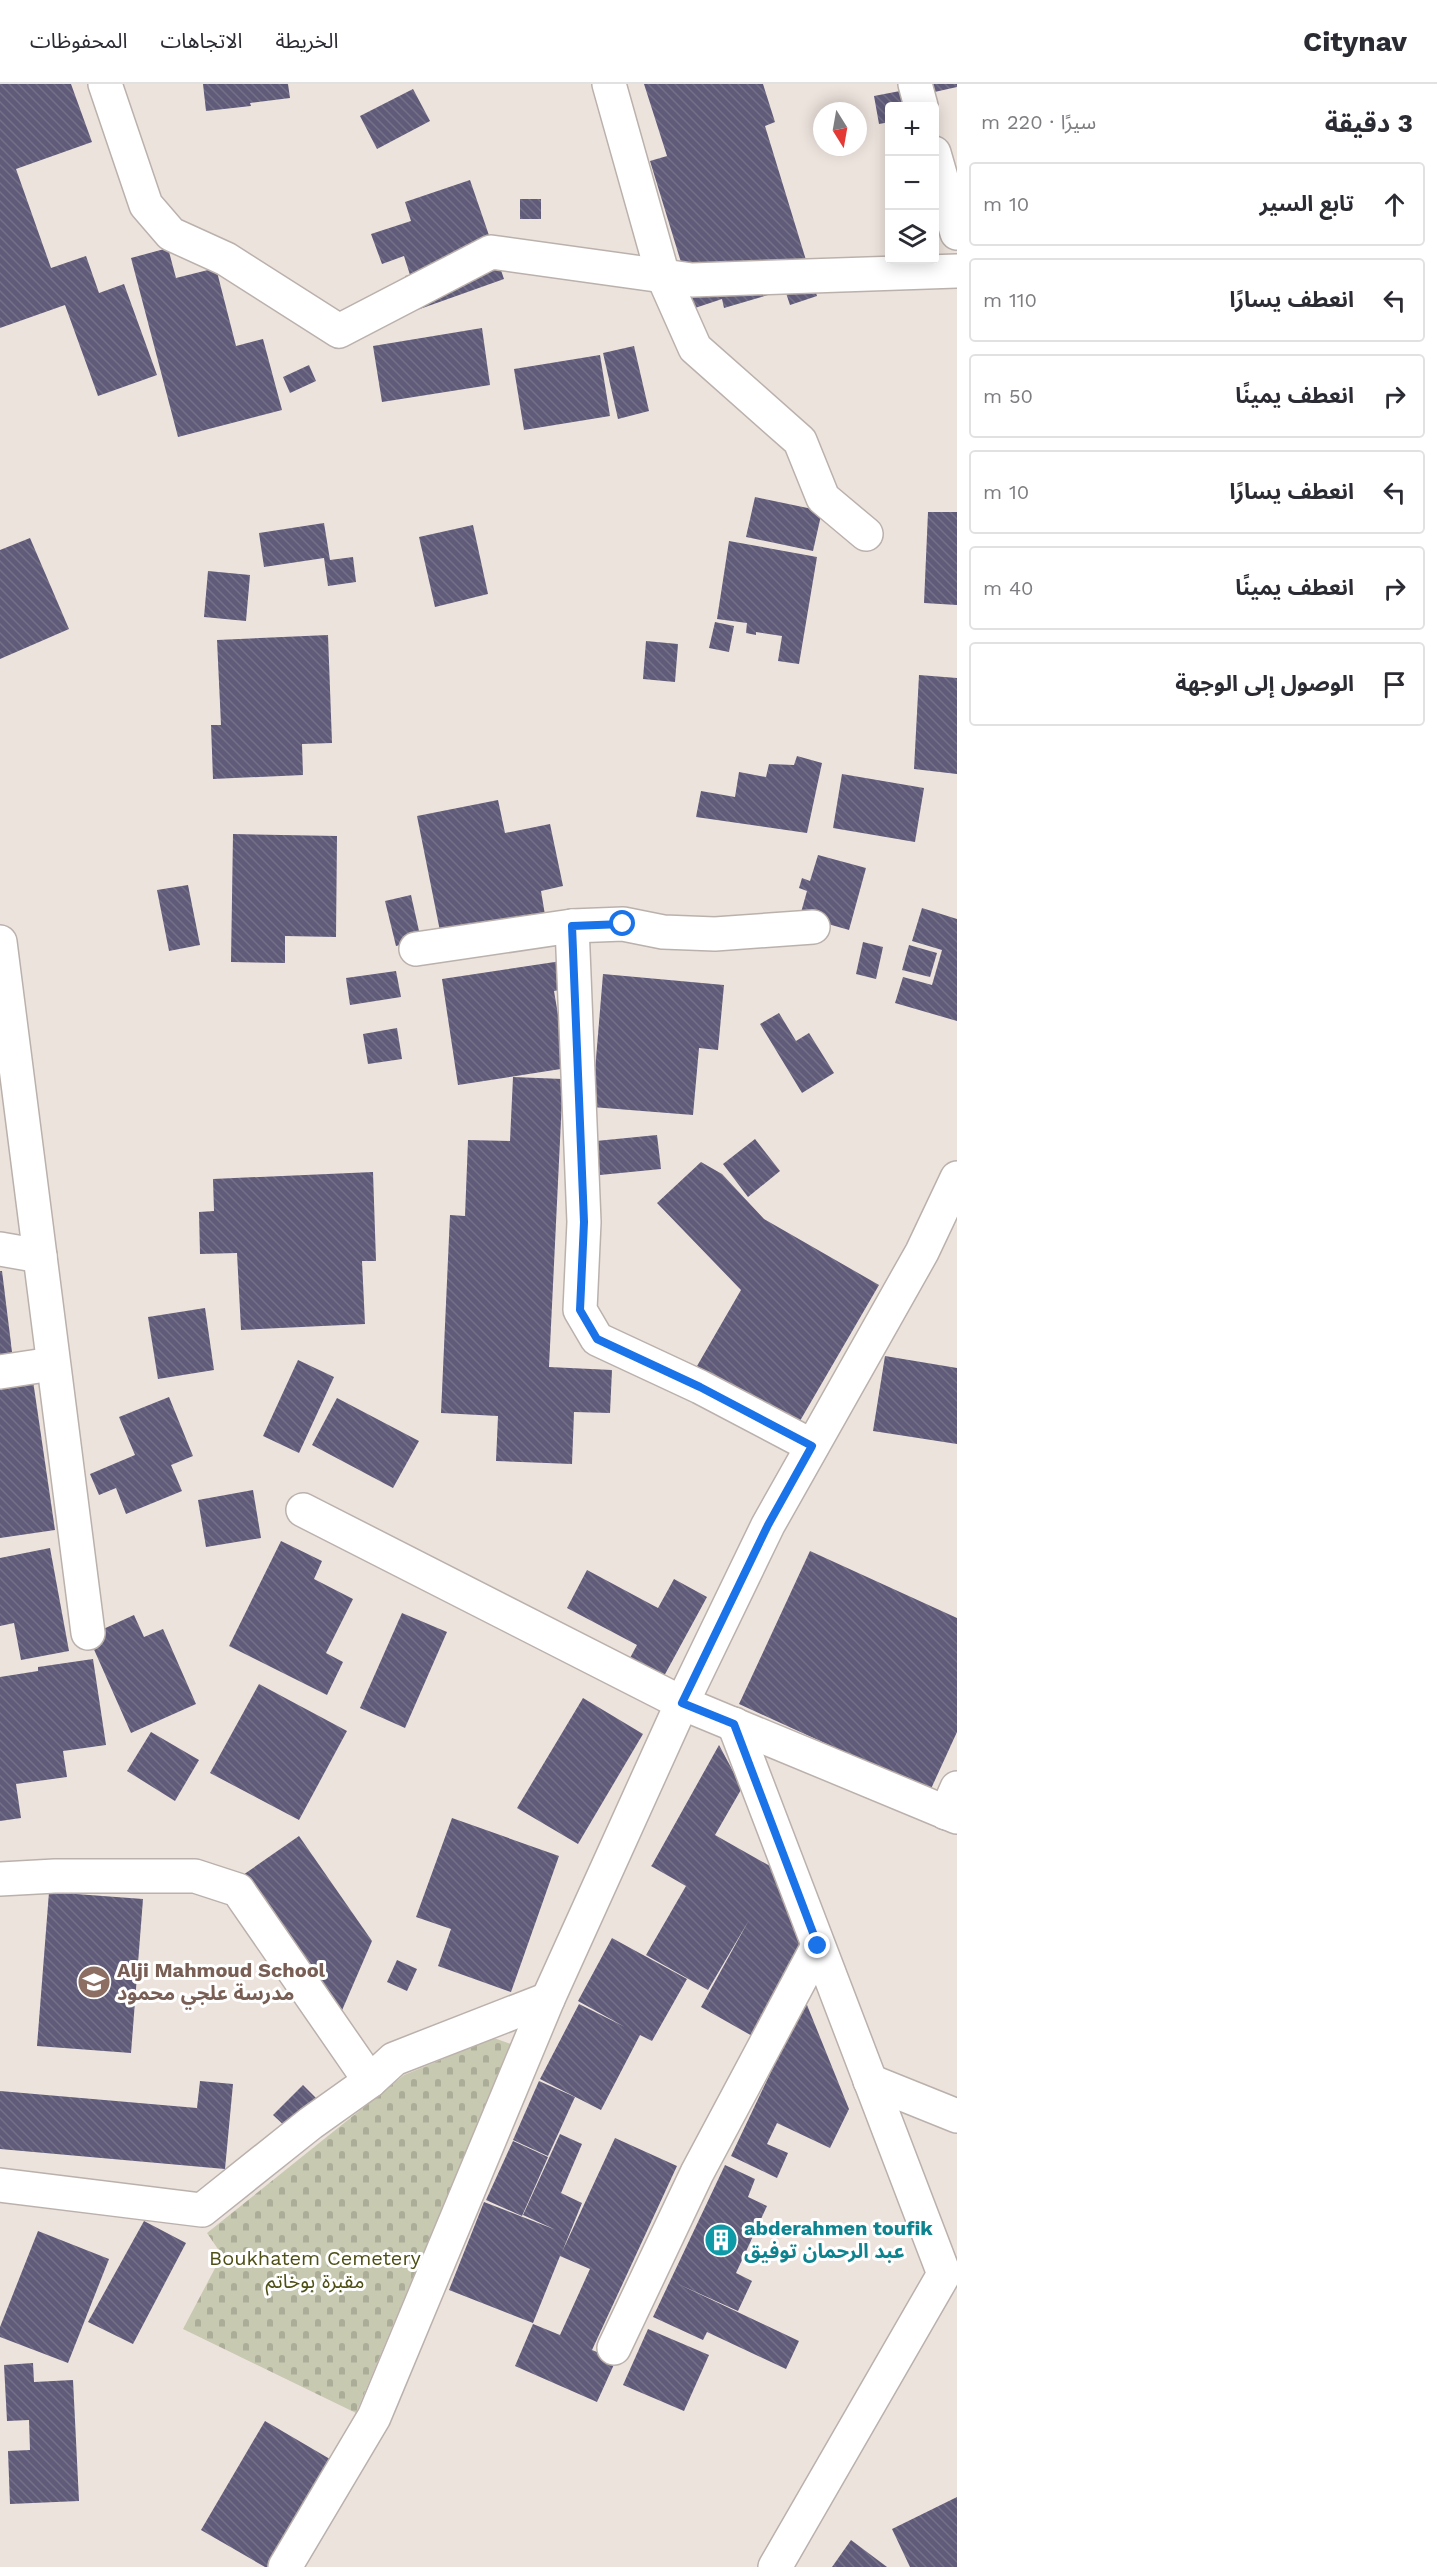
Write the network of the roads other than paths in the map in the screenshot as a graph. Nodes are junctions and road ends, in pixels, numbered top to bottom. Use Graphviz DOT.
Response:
graph roads {
  1 [pos="105,84"];
  2 [pos="609,84"];
  3 [pos="915,84"];
  4 [pos="920,102"];
  5 [pos="935,156"];
  6 [pos="957,233"];
  7 [pos="957,271"];
  8 [pos="663,276"];
  9 [pos="866,534"];
  10 [pos="572,926"];
  11 [pos="813,927"];
  12 [pos="0,942"];
  13 [pos="416,949"];
  14 [pos="957,1178"];
  15 [pos="0,1249"];
  16 [pos="40,1256"];
  17 [pos="52,1364"];
  18 [pos="0,1372"];
  19 [pos="812,1446"];
  20 [pos="303,1510"];
  21 [pos="88,1633"];
  22 [pos="682,1703"];
  23 [pos="734,1724"];
  24 [pos="953,1806"];
  25 [pos="0,1879"];
  26 [pos="818,1946"];
  27 [pos="548,1999"];
  28 [pos="370,2080"];
  29 [pos="870,2081"];
  30 [pos="957,2116"];
  31 [pos="0,2185"];
  32 [pos="614,2348"];
  33 [pos="285,2567"];
  34 [pos="775,2567"];
  1 -- 8 [label="street"];
  2 -- 8 [label="street"];
  3 -- 4 [label="street"];
  5 -- 6 [label="street"];
  7 -- 8 [label="street"];
  8 -- 9 [label="street"];
  10 -- 11 [label="street"];
  10 -- 13 [label="street"];
  10 -- 19 [label="street"];
  12 -- 16 [label="street"];
  14 -- 19 [label="street"];
  15 -- 16 [label="street"];
  16 -- 17 [label="street"];
  17 -- 18 [label="street"];
  17 -- 21 [label="street"];
  19 -- 22 [label="street"];
  20 -- 22 [label="street"];
  22 -- 23 [label="street"];
  22 -- 27 [label="street"];
  23 -- 24 [label="street"];
  23 -- 26 [label="street"];
  25 -- 28 [label="street"];
  26 -- 29 [label="street"];
  26 -- 32 [label="street"];
  27 -- 28 [label="street"];
  27 -- 33 [label="street"];
  28 -- 31 [label="street"];
  29 -- 30 [label="street"];
  29 -- 34 [label="street"];
}
